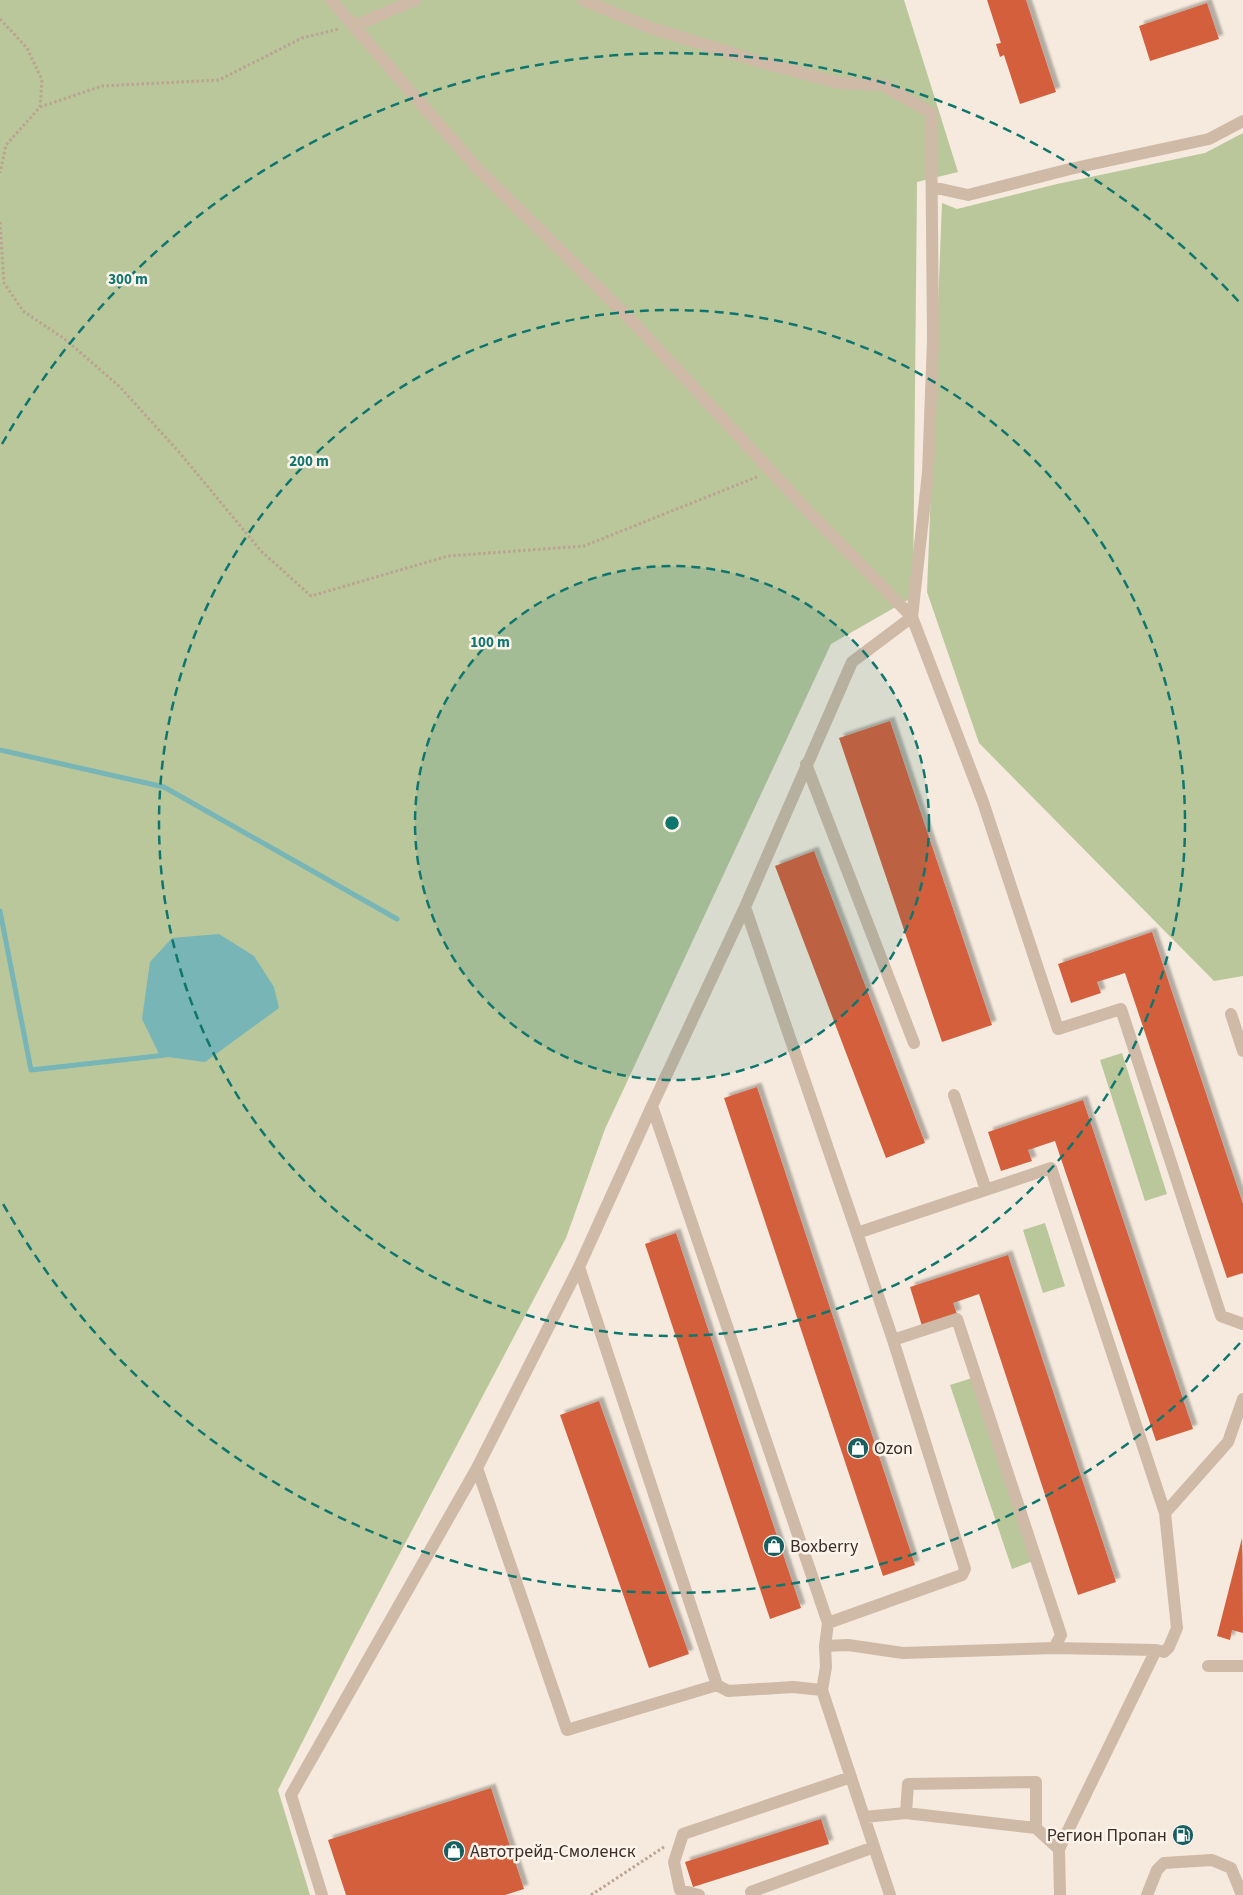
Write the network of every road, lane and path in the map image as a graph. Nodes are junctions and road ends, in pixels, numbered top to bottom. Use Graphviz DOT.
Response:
graph roads {
  1 [pos="330,0"];
  2 [pos="416,0"];
  3 [pos="582,0"];
  4 [pos="0,20"];
  5 [pos="354,26"];
  6 [pos="40,106"];
  7 [pos="1243,121"];
  8 [pos="0,173"];
  9 [pos="932,188"];
  10 [pos="0,222"];
  11 [pos="772,471"];
  12 [pos="912,617"];
  13 [pos="806,764"];
  14 [pos="745,908"];
  15 [pos="1231,1014"];
  16 [pos="914,1043"];
  17 [pos="1243,1051"];
  18 [pos="954,1095"];
  19 [pos="652,1106"];
  20 [pos="986,1190"];
  21 [pos="857,1232"];
  22 [pos="579,1267"];
  23 [pos="1243,1324"];
  24 [pos="892,1340"];
  25 [pos="1243,1399"];
  26 [pos="477,1468"];
  27 [pos="1165,1513"];
  28 [pos="828,1623"];
  29 [pos="825,1646"];
  30 [pos="1054,1648"];
  31 [pos="1156,1650"];
  32 [pos="1208,1666"];
  33 [pos="1243,1666"];
  34 [pos="718,1684"];
  35 [pos="822,1690"];
  36 [pos="851,1777"];
  37 [pos="906,1813"];
  38 [pos="864,1817"];
  39 [pos="1036,1828"];
  40 [pos="684,1834"];
  41 [pos="874,1847"];
  42 [pos="1059,1849"];
  43 [pos="749,1894"];
  44 [pos="322,1895"];
  45 [pos="591,1895"];
  46 [pos="699,1895"];
  47 [pos="890,1895"];
  48 [pos="1060,1895"];
  49 [pos="1148,1895"];
  50 [pos="1242,1895"];
  1 -- 5 [label="lane"];
  2 -- 5 [label="lane"];
  3 -- 9 [label="lane"];
  4 -- 6 [label="path"];
  5 -- 6 [label="path"];
  5 -- 11 [label="lane"];
  6 -- 8 [label="path"];
  7 -- 9 [label="lane"];
  9 -- 12 [label="lane"];
  10 -- 11 [label="path"];
  11 -- 12 [label="lane"];
  12 -- 13 [label="lane"];
  12 -- 23 [label="lane"];
  13 -- 14 [label="lane"];
  13 -- 16 [label="lane"];
  14 -- 19 [label="lane"];
  14 -- 21 [label="lane"];
  15 -- 17 [label="lane"];
  18 -- 20 [label="lane"];
  19 -- 22 [label="lane"];
  19 -- 28 [label="lane"];
  20 -- 21 [label="lane"];
  20 -- 27 [label="lane"];
  21 -- 24 [label="lane"];
  22 -- 26 [label="lane"];
  22 -- 34 [label="lane"];
  24 -- 28 [label="lane"];
  24 -- 30 [label="lane"];
  25 -- 27 [label="lane"];
  26 -- 34 [label="lane"];
  26 -- 44 [label="lane"];
  27 -- 31 [label="lane"];
  28 -- 29 [label="lane"];
  29 -- 30 [label="lane"];
  29 -- 35 [label="lane"];
  30 -- 31 [label="lane"];
  31 -- 42 [label="lane"];
  32 -- 33 [label="lane"];
  34 -- 35 [label="lane"];
  35 -- 36 [label="lane"];
  36 -- 38 [label="lane"];
  36 -- 40 [label="lane"];
  37 -- 38 [label="lane"];
  37 -- 39 [label="lane"];
  37 -- 39 [label="lane"];
  38 -- 41 [label="lane"];
  39 -- 42 [label="lane"];
  40 -- 45 [label="path"];
  40 -- 46 [label="lane"];
  41 -- 43 [label="lane"];
  41 -- 47 [label="lane"];
  42 -- 48 [label="lane"];
  49 -- 50 [label="lane"];
}
